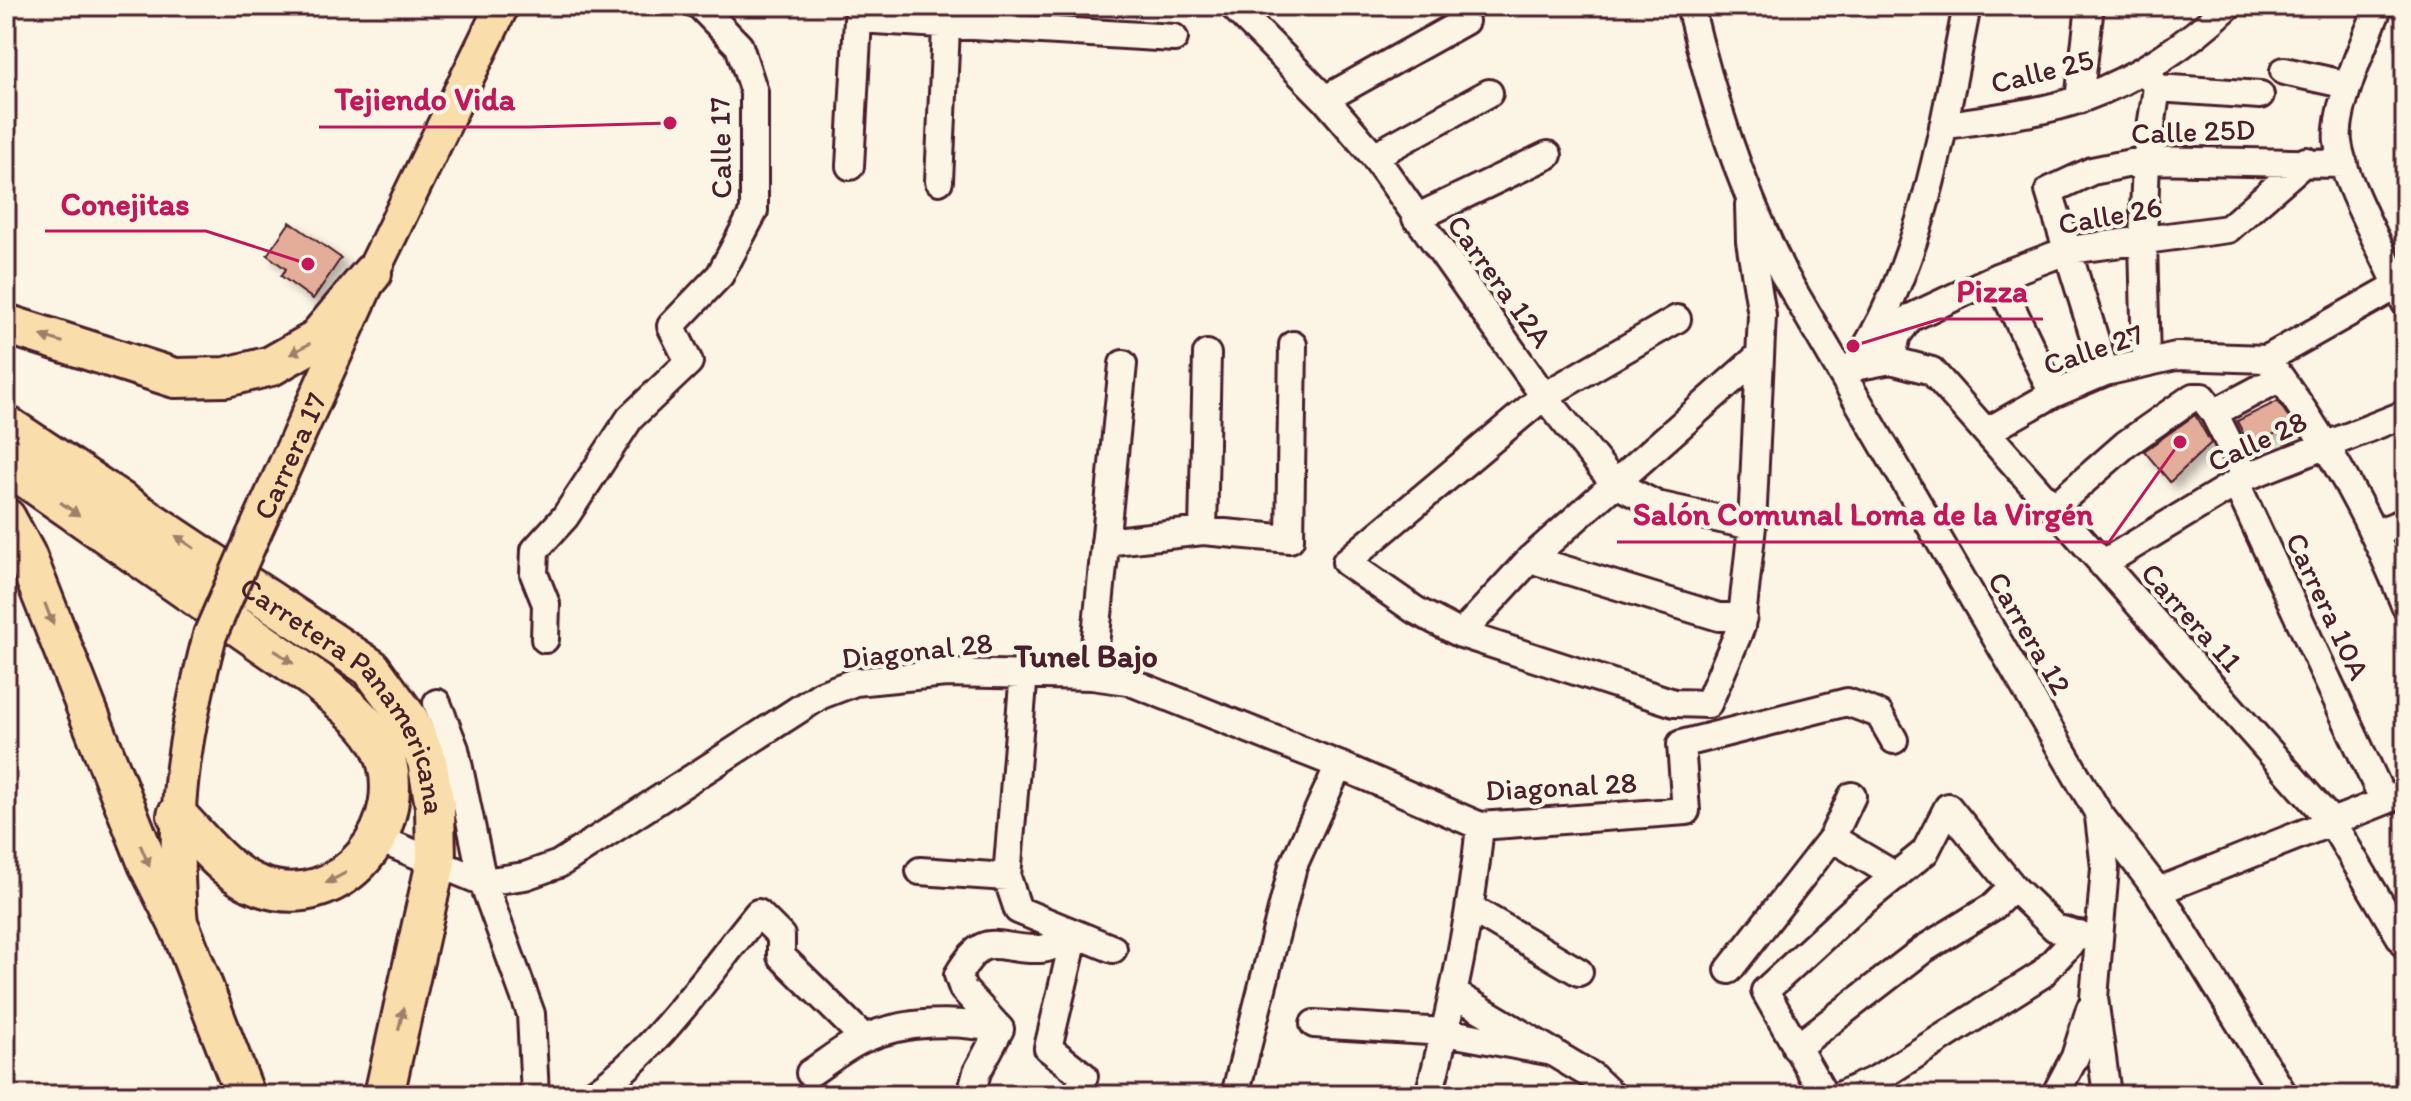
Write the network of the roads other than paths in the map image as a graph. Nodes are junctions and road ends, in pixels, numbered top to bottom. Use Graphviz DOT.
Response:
graph roads {
  1 [pos="502,6"];
  2 [pos="700,6"];
  3 [pos="1690,6"];
  4 [pos="1967,6"];
  5 [pos="2090,6"];
  6 [pos="2228,6"];
  7 [pos="2379,6"];
  8 [pos="1237,7"];
  9 [pos="946,14"];
  10 [pos="1465,21"];
  11 [pos="1174,38"];
  12 [pos="2284,71"];
  13 [pos="2151,78"];
  14 [pos="2348,85"];
  15 [pos="1489,93"];
  16 [pos="2260,95"];
  17 [pos="1325,99"];
  18 [pos="2079,100"];
  19 [pos="1943,126"];
  20 [pos="1548,155"];
  21 [pos="1374,156"];
  22 [pos="2146,160"];
  23 [pos="2306,161"];
  24 [pos="2344,164"];
  25 [pos="850,166"];
  26 [pos="939,181"];
  27 [pos="1749,205"];
  28 [pos="1416,218"];
  29 [pos="2143,240"];
  30 [pos="2069,250"];
  31 [pos="372,273"];
  32 [pos="1997,277"];
  33 [pos="2401,294"];
  34 [pos="1677,319"];
  35 [pos="6,324"];
  36 [pos="1293,345"];
  37 [pos="1207,354"];
  38 [pos="1760,355"];
  39 [pos="1891,360"];
  40 [pos="2146,362"];
  41 [pos="1123,364"];
  42 [pos="2274,368"];
  43 [pos="2105,372"];
  44 [pos="1849,374"];
  45 [pos="2053,394"];
  46 [pos="1544,396"];
  47 [pos="2214,413"];
  48 [pos="2405,414"];
  49 [pos="6,425"];
  50 [pos="1988,431"];
  51 [pos="2326,444"];
  52 [pos="6,464"];
  53 [pos="2241,480"];
  54 [pos="1614,483"];
  55 [pos="2054,507"];
  56 [pos="6,518"];
  57 [pos="2405,522"];
  58 [pos="1752,526"];
  59 [pos="1203,531"];
  60 [pos="2376,533"];
  61 [pos="1105,542"];
  62 [pos="1530,559"];
  63 [pos="2102,564"];
  64 [pos="2405,605"];
  65 [pos="1743,617"];
  66 [pos="1461,634"];
  67 [pos="545,639"];
  68 [pos="1024,672"];
  69 [pos="1092,676"];
  70 [pos="437,703"];
  71 [pos="1894,740"];
  72 [pos="1339,765"];
  73 [pos="1852,796"];
  74 [pos="2394,796"];
  75 [pos="2099,814"];
  76 [pos="177,815"];
  77 [pos="2331,821"];
  78 [pos="1480,826"];
  79 [pos="1832,838"];
  80 [pos="379,839"];
  81 [pos="436,862"];
  82 [pos="920,871"];
  83 [pos="1896,876"];
  84 [pos="1007,877"];
  85 [pos="483,882"];
  86 [pos="2013,887"];
  87 [pos="2158,891"];
  88 [pos="1472,909"];
  89 [pos="182,932"];
  90 [pos="1075,934"];
  91 [pos="2089,937"];
  92 [pos="2405,945"];
  93 [pos="1113,949"];
  94 [pos="1729,970"];
  95 [pos="1579,972"];
  96 [pos="1455,994"];
  97 [pos="2094,998"];
  98 [pos="1314,1024"];
  99 [pos="1000,1029"];
  100 [pos="1445,1032"];
  101 [pos="864,1038"];
  102 [pos="1796,1048"];
  103 [pos="1553,1052"];
  104 [pos="810,1073"];
  105 [pos="245,1095"];
  106 [pos="384,1095"];
  107 [pos="535,1095"];
  108 [pos="591,1095"];
  109 [pos="971,1095"];
  110 [pos="1076,1095"];
  111 [pos="1235,1095"];
  112 [pos="1429,1095"];
  113 [pos="1612,1095"];
  114 [pos="1824,1095"];
  115 [pos="1841,1095"];
  116 [pos="2055,1095"];
  117 [pos="2107,1095"];
  118 [pos="2284,1095"];
  1 -- 31 [label="main road, Carrera 17"];
  2 -- 67 [label="street, Calle 17"];
  3 -- 27 [label="street, Carrera 12"];
  4 -- 19 [label="street"];
  5 -- 18 [label="street"];
  6 -- 13 [label="street, Calle 25"];
  7 -- 14 [label="street"];
  8 -- 17 [label="street, Carrera 12A"];
  9 -- 11 [label="street"];
  9 -- 25 [label="street"];
  9 -- 26 [label="street"];
  10 -- 17 [label="street"];
  12 -- 14 [label="street"];
  13 -- 16 [label="street"];
  13 -- 18 [label="street, Calle 25"];
  13 -- 22 [label="street"];
  14 -- 24 [label="street"];
  15 -- 21 [label="street"];
  17 -- 21 [label="street, Carrera 12A"];
  18 -- 19 [label="street, Calle 25"];
  19 -- 44 [label="street"];
  20 -- 28 [label="street"];
  21 -- 28 [label="street, Carrera 12A"];
  22 -- 23 [label="street, Calle 25D"];
  22 -- 29 [label="street"];
  22 -- 30 [label="street, Calle 25D"];
  23 -- 24 [label="street, Calle 25D"];
  23 -- 29 [label="street, Calle 26"];
  24 -- 33 [label="street"];
  27 -- 38 [label="street"];
  27 -- 44 [label="street, Carrera 12"];
  28 -- 46 [label="street, Carrera 12A"];
  29 -- 30 [label="street, Calle 26"];
  29 -- 40 [label="street"];
  30 -- 32 [label="street, Calle 26"];
  30 -- 43 [label="street"];
  31 -- 35 [label="highway, one-way"];
  31 -- 76 [label="main road, Carrera 17, bridge"];
  32 -- 39 [label="street, Calle 26"];
  32 -- 45 [label="street"];
  33 -- 42 [label="street"];
  34 -- 46 [label="street"];
  36 -- 59 [label="street"];
  37 -- 59 [label="street"];
  38 -- 54 [label="street"];
  38 -- 58 [label="street"];
  39 -- 44 [label="street, Carrera 11"];
  39 -- 50 [label="street, Carrera 11"];
  40 -- 42 [label="street, Calle 27"];
  40 -- 43 [label="street, Calle 27"];
  41 -- 61 [label="street"];
  42 -- 47 [label="street"];
  42 -- 51 [label="street"];
  43 -- 45 [label="street, Calle 27"];
  44 -- 75 [label="street, Carrera 12"];
  45 -- 50 [label="street, Calle 27"];
  46 -- 54 [label="street, Carrera 12A"];
  46 -- 66 [label="street"];
  47 -- 53 [label="street, Carrera 10A"];
  47 -- 55 [label="street"];
  48 -- 51 [label="street, Calle 28"];
  81 -- 49 [label="highway, Carretera Panamericana, one-way"];
  50 -- 55 [label="street, Carrera 11"];
  51 -- 53 [label="street, Calle 28"];
  51 -- 60 [label="street"];
  52 -- 80 [label="highway, one-way"];
  53 -- 63 [label="street, Calle 28"];
  53 -- 74 [label="street, Carrera 10A"];
  54 -- 58 [label="street, Carrera 12A"];
  54 -- 62 [label="street"];
  55 -- 63 [label="street, Carrera 11"];
  56 -- 89 [label="highway, one-way"];
  57 -- 60 [label="street"];
  58 -- 65 [label="street"];
  59 -- 61 [label="street"];
  60 -- 64 [label="street"];
  61 -- 69 [label="street"];
  62 -- 65 [label="street"];
  62 -- 66 [label="street"];
  63 -- 77 [label="street, Carrera 11"];
  65 -- 66 [label="street"];
  68 -- 69 [label="street, Diagonal 28"];
  68 -- 84 [label="street"];
  68 -- 85 [label="street, Diagonal 28"];
  69 -- 72 [label="street, Diagonal 28"];
  70 -- 85 [label="street"];
  71 -- 78 [label="street, Diagonal 28"];
  72 -- 78 [label="street, Diagonal 28"];
  72 -- 111 [label="street"];
  73 -- 79 [label="street"];
  74 -- 77 [label="street"];
  75 -- 87 [label="street, Carrera 12"];
  75 -- 91 [label="street"];
  80 -- 76 [label="highway, one-way"];
  76 -- 89 [label="main road, Carrera 17"];
  77 -- 87 [label="street"];
  77 -- 92 [label="street, Carrera 11"];
  78 -- 88 [label="street"];
  79 -- 83 [label="street"];
  79 -- 94 [label="street"];
  80 -- 81 [label="street"];
  81 -- 85 [label="street"];
  106 -- 81 [label="highway, Carretera Panamericana, one-way"];
  82 -- 84 [label="street"];
  83 -- 86 [label="street"];
  83 -- 102 [label="street"];
  84 -- 90 [label="street"];
  85 -- 107 [label="street"];
  86 -- 91 [label="street"];
  86 -- 102 [label="street"];
  87 -- 118 [label="street, Carrera 12"];
  88 -- 95 [label="street"];
  88 -- 96 [label="street"];
  89 -- 105 [label="highway"];
  90 -- 93 [label="street"];
  90 -- 99 [label="street"];
  90 -- 110 [label="street"];
  91 -- 97 [label="street"];
  91 -- 115 [label="street"];
  96 -- 100 [label="street"];
  96 -- 103 [label="street"];
  97 -- 116 [label="street"];
  97 -- 117 [label="street"];
  98 -- 100 [label="street"];
  99 -- 101 [label="street"];
  99 -- 109 [label="street"];
  100 -- 103 [label="street"];
  100 -- 112 [label="street"];
  101 -- 104 [label="street"];
  101 -- 108 [label="street"];
  102 -- 114 [label="street"];
  103 -- 113 [label="street"];
}
